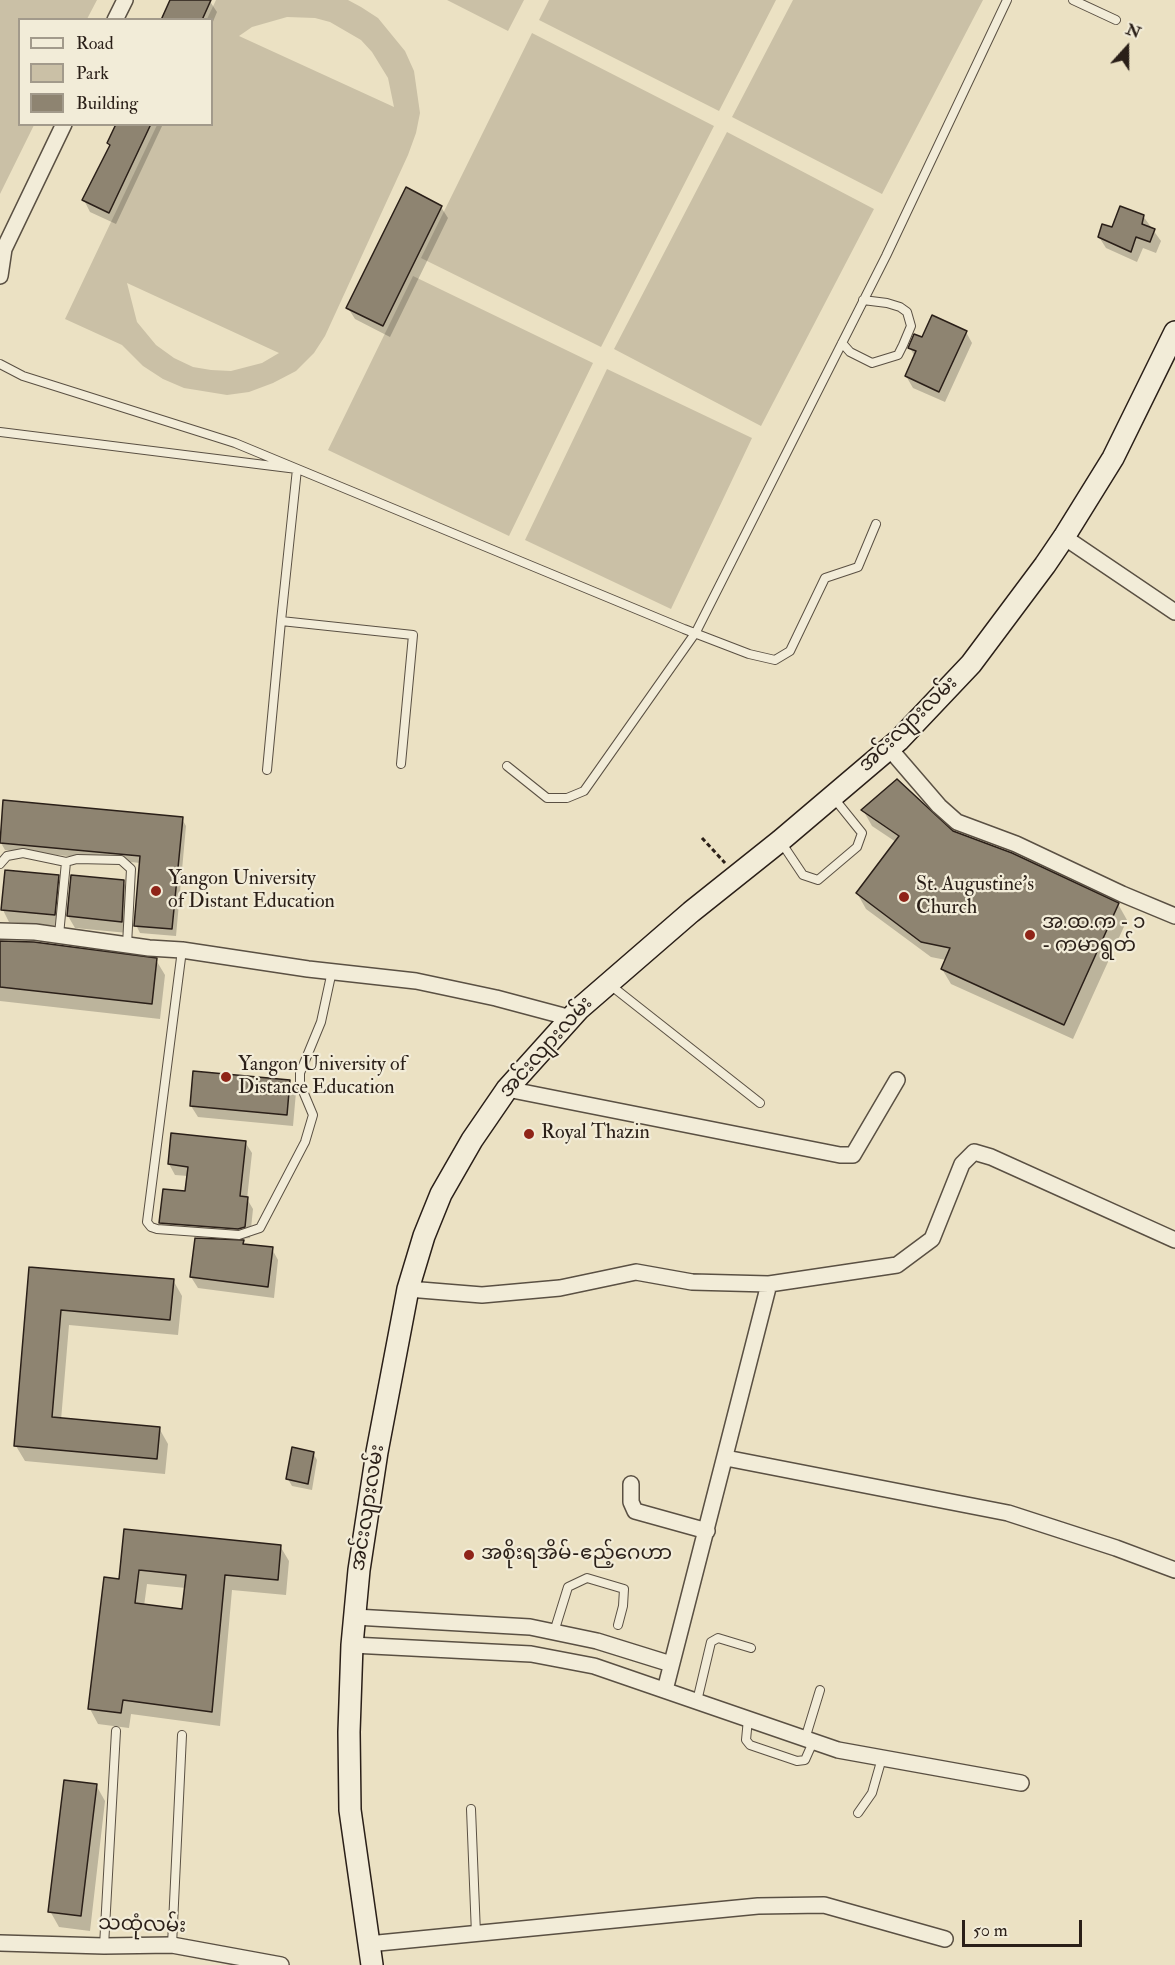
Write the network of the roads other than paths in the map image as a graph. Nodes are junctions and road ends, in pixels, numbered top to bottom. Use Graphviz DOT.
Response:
graph roads {
  1 [pos="125,0"];
  2 [pos="1008,0"];
  3 [pos="1072,0"];
  4 [pos="117,18"];
  5 [pos="1116,20"];
  6 [pos="63,126"];
  7 [pos="0,276"];
  8 [pos="863,300"];
  9 [pos="1174,335"];
  10 [pos="842,343"];
  11 [pos="0,364"];
  12 [pos="0,432"];
  13 [pos="297,469"];
  14 [pos="876,524"];
  15 [pos="1064,537"];
  16 [pos="1175,612"];
  17 [pos="281,621"];
  18 [pos="696,632"];
  19 [pos="889,748"];
  20 [pos="401,764"];
  21 [pos="507,766"];
  22 [pos="267,770"];
  23 [pos="832,796"];
  24 [pos="780,841"];
  25 [pos="66,862"];
  26 [pos="0,864"];
  27 [pos="1175,916"];
  28 [pos="0,931"];
  29 [pos="59,935"];
  30 [pos="127,945"];
  31 [pos="182,950"];
  32 [pos="332,971"];
  33 [pos="607,983"];
  34 [pos="571,1018"];
  35 [pos="897,1080"];
  36 [pos="507,1089"];
  37 [pos="760,1103"];
  38 [pos="1175,1240"];
  39 [pos="769,1284"];
  40 [pos="408,1289"];
  41 [pos="726,1458"];
  42 [pos="631,1484"];
  43 [pos="707,1531"];
  44 [pos="1175,1570"];
  45 [pos="355,1617"];
  46 [pos="618,1625"];
  47 [pos="554,1632"];
  48 [pos="352,1645"];
  49 [pos="751,1648"];
  50 [pos="671,1664"];
  51 [pos="665,1690"];
  52 [pos="820,1690"];
  53 [pos="697,1701"];
  54 [pos="748,1719"];
  55 [pos="116,1731"];
  56 [pos="182,1735"];
  57 [pos="809,1740"];
  58 [pos="882,1758"];
  59 [pos="1021,1783"];
  60 [pos="471,1809"];
  61 [pos="858,1813"];
  62 [pos="476,1934"];
  63 [pos="945,1939"];
  64 [pos="0,1944"];
  65 [pos="368,1944"];
  66 [pos="172,1945"];
  67 [pos="104,1946"];
  68 [pos="281,1965"];
  69 [pos="372,1965"];
  1 -- 4 [label="street"];
  2 -- 8 [label="lane"];
  3 -- 5 [label="lane"];
  6 -- 7 [label="street"];
  8 -- 10 [label="lane"];
  8 -- 10 [label="lane"];
  9 -- 15 [label="main road, အင်းလျားလမ်း"];
  10 -- 18 [label="lane"];
  11 -- 13 [label="lane"];
  12 -- 13 [label="lane"];
  13 -- 17 [label="lane"];
  13 -- 18 [label="lane"];
  14 -- 18 [label="lane"];
  15 -- 16 [label="street"];
  15 -- 19 [label="main road, အင်းလျားလမ်း"];
  17 -- 20 [label="lane"];
  17 -- 22 [label="lane"];
  18 -- 21 [label="lane"];
  19 -- 23 [label="main road, အင်းလျားလမ်း"];
  19 -- 27 [label="street"];
  23 -- 24 [label="main road, အင်းလျားလမ်း"];
  23 -- 24 [label="lane"];
  24 -- 33 [label="main road, အင်းလျားလမ်း"];
  25 -- 26 [label="lane"];
  25 -- 29 [label="lane"];
  25 -- 30 [label="lane"];
  28 -- 29 [label="street"];
  29 -- 30 [label="street"];
  30 -- 31 [label="street"];
  31 -- 32 [label="street"];
  31 -- 32 [label="lane"];
  32 -- 34 [label="street"];
  33 -- 34 [label="main road, အင်းလျားလမ်း"];
  33 -- 37 [label="lane"];
  34 -- 36 [label="main road, အင်းလျားလမ်း"];
  35 -- 36 [label="street"];
  36 -- 40 [label="main road, အင်းလျားလမ်း"];
  38 -- 39 [label="street"];
  39 -- 40 [label="street"];
  39 -- 41 [label="street"];
  40 -- 45 [label="main road, အင်းလျားလမ်း"];
  41 -- 43 [label="street"];
  41 -- 44 [label="street"];
  42 -- 43 [label="street"];
  43 -- 50 [label="street"];
  45 -- 47 [label="street"];
  45 -- 48 [label="main road, အင်းလျားလမ်း"];
  46 -- 47 [label="lane"];
  47 -- 50 [label="street"];
  48 -- 51 [label="street"];
  48 -- 65 [label="main road, အင်းလျားလမ်း"];
  49 -- 53 [label="lane"];
  50 -- 51 [label="street"];
  51 -- 53 [label="street"];
  52 -- 57 [label="lane"];
  53 -- 54 [label="street"];
  54 -- 57 [label="street"];
  54 -- 57 [label="lane"];
  55 -- 67 [label="lane"];
  56 -- 66 [label="lane"];
  57 -- 58 [label="street"];
  58 -- 59 [label="street"];
  58 -- 61 [label="lane"];
  60 -- 62 [label="lane"];
  62 -- 63 [label="street"];
  62 -- 65 [label="street"];
  64 -- 67 [label="street, သထုံလမ်း"];
  65 -- 69 [label="main road, အင်းလျားလမ်း"];
  66 -- 67 [label="street, သထုံလမ်း"];
  66 -- 68 [label="street, သထုံလမ်း"];
}
